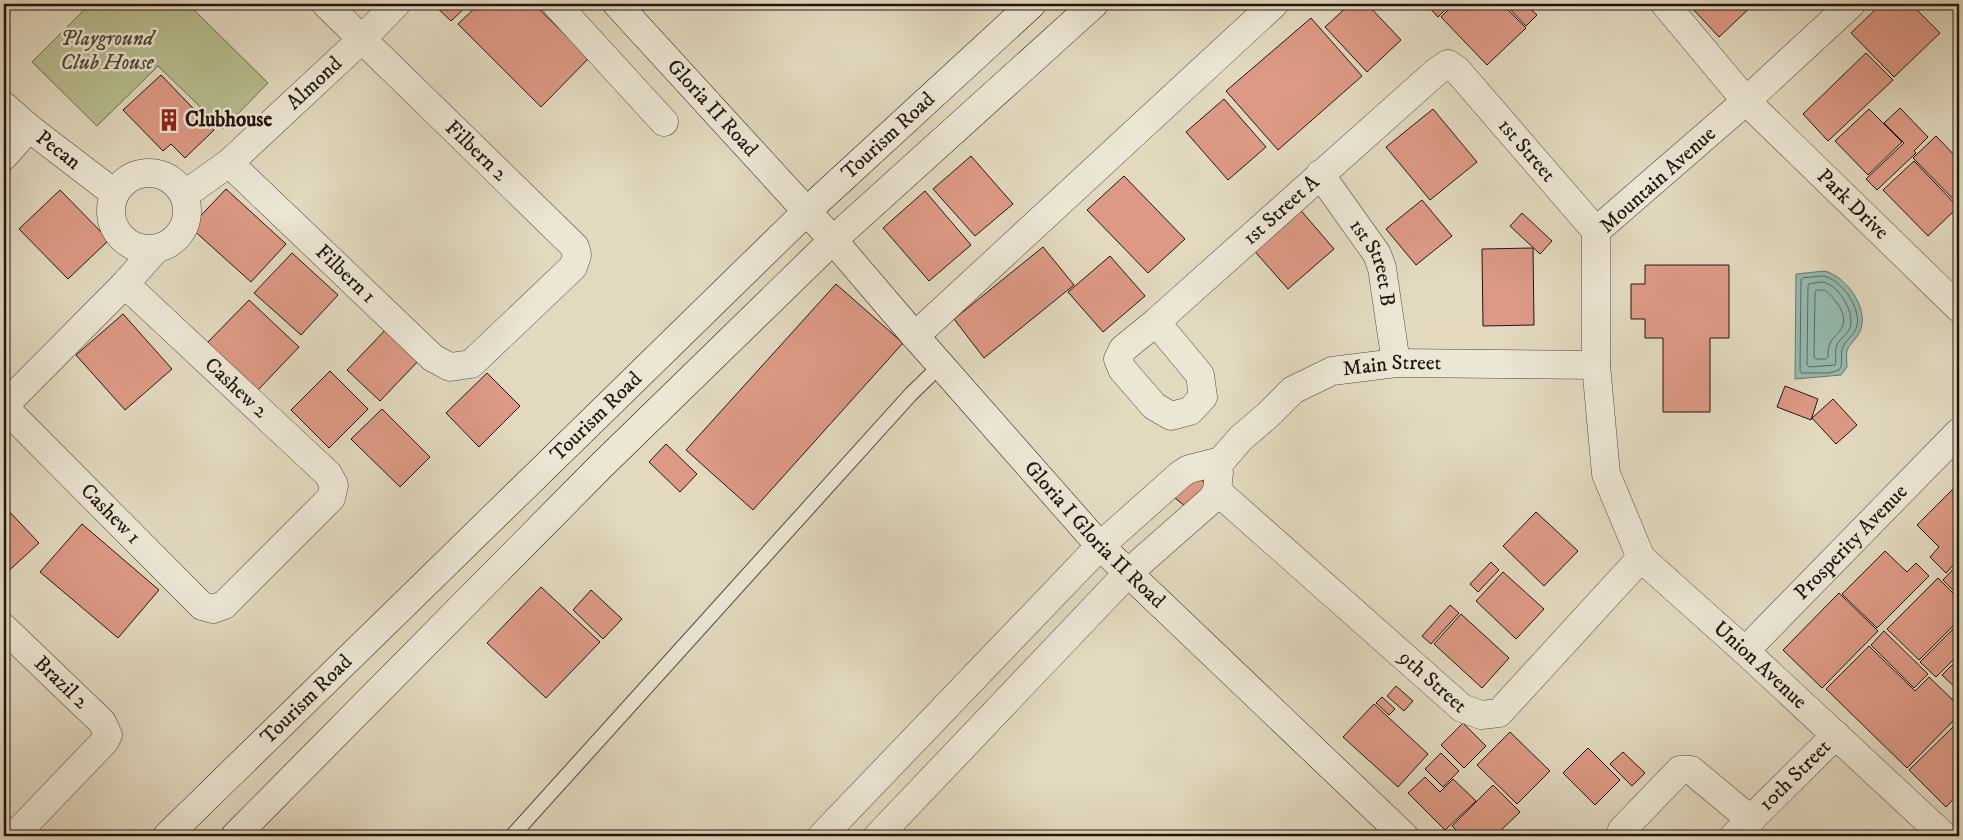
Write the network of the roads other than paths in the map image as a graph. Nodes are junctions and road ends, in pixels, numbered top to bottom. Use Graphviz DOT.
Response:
graph roads {
  1 [pos="326,4"];
  2 [pos="396,4"];
  3 [pos="556,4"];
  4 [pos="1032,4"];
  5 [pos="1094,4"];
  6 [pos="1274,4"];
  7 [pos="1667,4"];
  8 [pos="1851,4"];
  9 [pos="626,7"];
  10 [pos="362,39"];
  11 [pos="1457,70"];
  12 [pos="1746,101"];
  13 [pos="4,106"];
  14 [pos="664,122"];
  15 [pos="29,128"];
  16 [pos="4,156"];
  17 [pos="229,163"];
  18 [pos="1320,174"];
  19 [pos="114,193"];
  20 [pos="184,195"];
  21 [pos="807,212"];
  22 [pos="1596,231"];
  23 [pos="833,240"];
  24 [pos="156,249"];
  25 [pos="125,284"];
  26 [pos="1959,308"];
  27 [pos="1156,322"];
  28 [pos="915,336"];
  29 [pos="1396,363"];
  30 [pos="470,364"];
  31 [pos="941,364"];
  32 [pos="1596,365"];
  33 [pos="4,406"];
  34 [pos="1959,432"];
  35 [pos="1221,461"];
  36 [pos="1606,474"];
  37 [pos="1217,490"];
  38 [pos="1150,502"];
  39 [pos="1180,528"];
  40 [pos="1100,546"];
  41 [pos="1641,558"];
  42 [pos="1128,572"];
  43 [pos="224,605"];
  44 [pos="4,628"];
  45 [pos="1745,651"];
  46 [pos="1836,735"];
  47 [pos="1742,828"];
  48 [pos="14,836"];
  49 [pos="167,836"];
  50 [pos="235,836"];
  51 [pos="512,836"];
  52 [pos="822,836"];
  53 [pos="878,836"];
  54 [pos="1404,836"];
  55 [pos="1620,836"];
  56 [pos="1944,836"];
  1 -- 10 [label="street"];
  2 -- 10 [label="street, Almond"];
  3 -- 14 [label="street"];
  4 -- 21 [label="street, Tourism Road"];
  5 -- 23 [label="street, Tourism Road"];
  6 -- 28 [label="street"];
  7 -- 12 [label="street, Park Drive"];
  8 -- 12 [label="street, Mountain Avenue"];
  9 -- 21 [label="street, Gloria II Road"];
  10 -- 17 [label="street, Almond"];
  10 -- 30 [label="street, Filbern 2"];
  11 -- 18 [label="street, 1st Street A"];
  11 -- 22 [label="street, 1st Street"];
  12 -- 22 [label="street, Mountain Avenue"];
  12 -- 26 [label="street, Park Drive"];
  13 -- 15 [label="street, Pecan"];
  15 -- 16 [label="street"];
  15 -- 19 [label="street, Pecan"];
  17 -- 20 [label="street, Almond"];
  17 -- 30 [label="street, Filbern 1"];
  18 -- 27 [label="street, 1st Street A"];
  18 -- 29 [label="street, 1st Street B"];
  19 -- 20 [label="street"];
  19 -- 24 [label="street"];
  20 -- 24 [label="street"];
  21 -- 23 [label="street, Gloria I Gloria II Road"];
  21 -- 49 [label="street, Tourism Road"];
  22 -- 32 [label="street, Mountain Avenue"];
  23 -- 28 [label="street, Gloria I Gloria II Road"];
  23 -- 50 [label="street, Tourism Road"];
  24 -- 25 [label="street"];
  25 -- 33 [label="street"];
  25 -- 43 [label="street, Cashew 2"];
  27 -- 27 [label="street, 1st Street A"];
  28 -- 31 [label="street, Gloria I Gloria II Road"];
  29 -- 32 [label="street, Main Street"];
  29 -- 35 [label="street, Main Street"];
  31 -- 40 [label="street, Gloria I Gloria II Road"];
  31 -- 51 [label="lane"];
  32 -- 36 [label="street, Mountain Avenue"];
  33 -- 43 [label="street, Cashew 1"];
  34 -- 45 [label="street, Prosperity Avenue"];
  35 -- 37 [label="street"];
  35 -- 38 [label="street"];
  36 -- 41 [label="street, Union Avenue"];
  37 -- 39 [label="street"];
  37 -- 41 [label="street, 9th Street"];
  38 -- 39 [label="street"];
  38 -- 40 [label="street"];
  39 -- 42 [label="street"];
  40 -- 42 [label="street, Gloria I Gloria II Road"];
  40 -- 52 [label="street"];
  41 -- 45 [label="street, Union Avenue"];
  42 -- 53 [label="street"];
  42 -- 54 [label="street, Gloria I Gloria II Road"];
  44 -- 48 [label="street, Brazil 2"];
  45 -- 46 [label="street, Union Avenue"];
  46 -- 47 [label="street, 10th Street"];
  46 -- 56 [label="street, Union Avenue"];
  47 -- 55 [label="street"];
}
